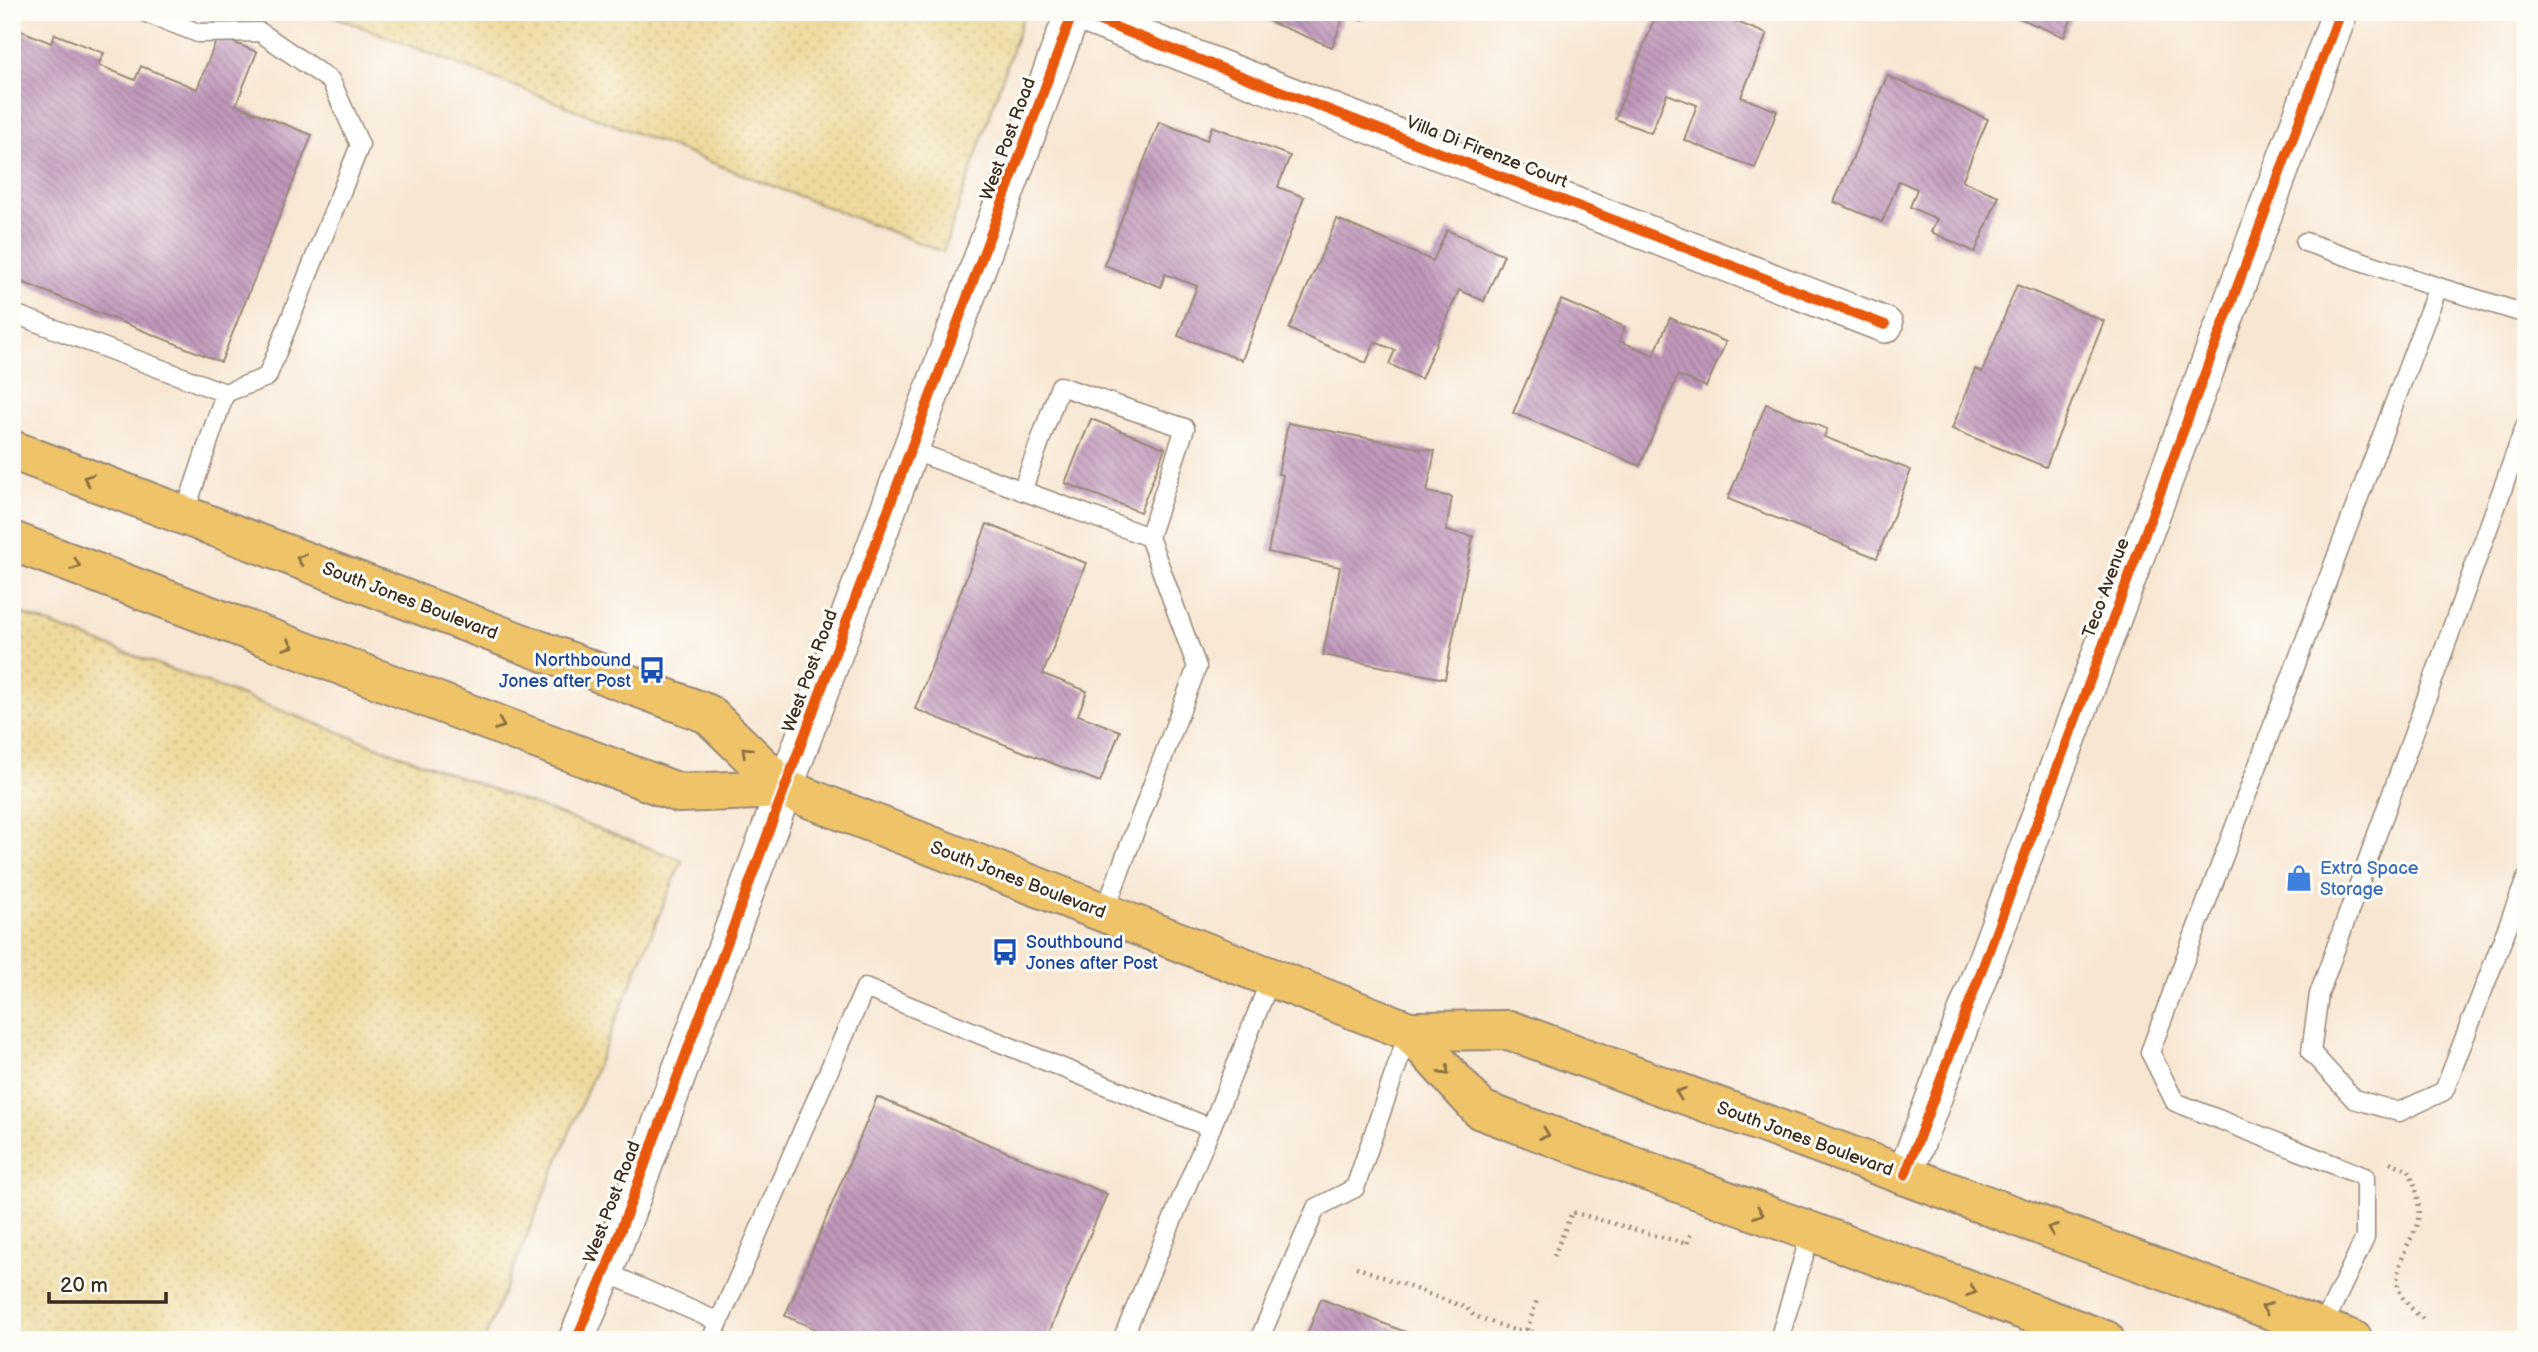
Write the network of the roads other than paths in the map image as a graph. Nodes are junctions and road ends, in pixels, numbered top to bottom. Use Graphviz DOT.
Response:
graph roads {
  1 [pos="144,12"];
  2 [pos="1075,12"];
  3 [pos="2340,12"];
  4 [pos="2305,242"];
  5 [pos="2438,287"];
  6 [pos="12,313"];
  7 [pos="2526,314"];
  8 [pos="1885,325"];
  9 [pos="225,393"];
  10 [pos="2526,424"];
  11 [pos="12,450"];
  12 [pos="911,450"];
  13 [pos="1022,491"];
  14 [pos="184,515"];
  15 [pos="1149,537"];
  16 [pos="12,541"];
  17 [pos="785,789"];
  18 [pos="2526,879"];
  19 [pos="1104,913"];
  20 [pos="1271,978"];
  21 [pos="1409,1031"];
  22 [pos="1211,1128"];
  23 [pos="1905,1175"];
  24 [pos="1811,1232"];
  25 [pos="605,1272"];
  26 [pos="719,1322"];
  27 [pos="2337,1334"];
  28 [pos="576,1340"];
  29 [pos="711,1340"];
  30 [pos="1122,1340"];
  31 [pos="1259,1340"];
  32 [pos="1779,1340"];
  33 [pos="2105,1340"];
  1 -- 9 [label="lane"];
  2 -- 8 [label="street, Villa Di Firenze Court"];
  2 -- 12 [label="street, West Post Road"];
  3 -- 23 [label="street, Teco Avenue"];
  4 -- 5 [label="lane"];
  5 -- 7 [label="lane"];
  5 -- 27 [label="lane"];
  6 -- 9 [label="lane"];
  9 -- 14 [label="lane"];
  10 -- 18 [label="lane"];
  14 -- 11 [label="main road, South Jones Boulevard, one-way"];
  12 -- 13 [label="lane"];
  12 -- 17 [label="street, West Post Road"];
  13 -- 15 [label="lane"];
  13 -- 15 [label="lane"];
  17 -- 14 [label="main road, South Jones Boulevard, one-way"];
  15 -- 19 [label="lane"];
  16 -- 17 [label="main road, South Jones Boulevard, one-way"];
  17 -- 19 [label="main road, South Jones Boulevard"];
  17 -- 25 [label="street, West Post Road"];
  19 -- 20 [label="main road, South Jones Boulevard"];
  20 -- 21 [label="main road, South Jones Boulevard"];
  20 -- 22 [label="lane"];
  23 -- 21 [label="main road, South Jones Boulevard, one-way"];
  21 -- 24 [label="main road, South Jones Boulevard, one-way"];
  21 -- 31 [label="lane"];
  22 -- 26 [label="lane"];
  22 -- 30 [label="lane"];
  27 -- 23 [label="main road, South Jones Boulevard, one-way"];
  24 -- 32 [label="lane"];
  24 -- 33 [label="main road, South Jones Boulevard, one-way"];
  25 -- 26 [label="lane"];
  25 -- 28 [label="street, West Post Road"];
  26 -- 29 [label="lane"];
}
